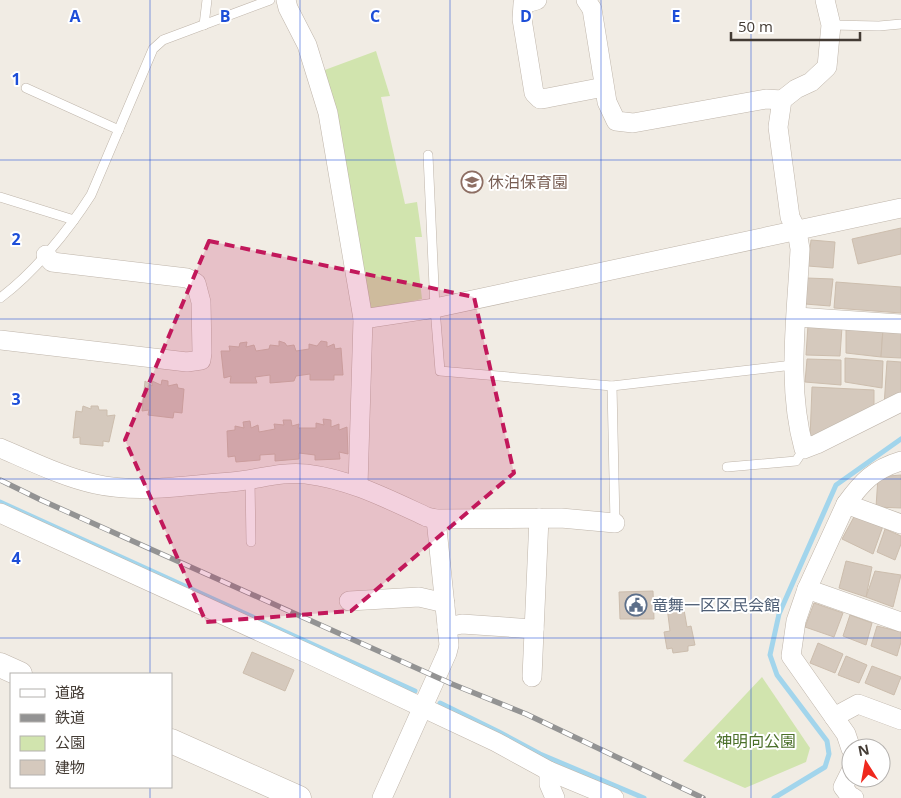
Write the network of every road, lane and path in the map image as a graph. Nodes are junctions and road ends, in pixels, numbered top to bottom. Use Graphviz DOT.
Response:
graph roads {
  1 [pos="207,0"];
  2 [pos="270,0"];
  3 [pos="286,0"];
  4 [pos="537,0"];
  5 [pos="586,0"];
  6 [pos="826,0"];
  7 [pos="901,24"];
  8 [pos="204,25"];
  9 [pos="831,26"];
  10 [pos="604,87"];
  11 [pos="26,88"];
  12 [pos="782,100"];
  13 [pos="119,130"];
  14 [pos="428,155"];
  15 [pos="0,197"];
  16 [pos="901,208"];
  17 [pos="74,220"];
  18 [pos="797,231"];
  19 [pos="46,255"];
  20 [pos="0,298"];
  21 [pos="435,308"];
  22 [pos="797,317"];
  23 [pos="363,319"];
  24 [pos="901,324"];
  25 [pos="0,340"];
  26 [pos="793,365"];
  27 [pos="612,386"];
  28 [pos="901,402"];
  29 [pos="0,448"];
  30 [pos="804,448"];
  31 [pos="901,461"];
  32 [pos="727,467"];
  33 [pos="250,481"];
  34 [pos="358,486"];
  35 [pos="846,504"];
  36 [pos="0,513"];
  37 [pos="539,518"];
  38 [pos="436,519"];
  39 [pos="615,523"];
  40 [pos="901,524"];
  41 [pos="251,542"];
  42 [pos="807,589"];
  43 [pos="350,601"];
  44 [pos="444,603"];
  45 [pos="901,622"];
  46 [pos="447,627"];
  47 [pos="534,629"];
  48 [pos="0,665"];
  49 [pos="18,673"];
  50 [pos="532,677"];
  51 [pos="422,708"];
  52 [pos="834,717"];
  53 [pos="901,720"];
  54 [pos="847,738"];
  55 [pos="172,741"];
  56 [pos="549,770"];
  57 [pos="844,788"];
  58 [pos="299,798"];
  59 [pos="382,798"];
  60 [pos="555,798"];
  61 [pos="614,798"];
  62 [pos="854,798"];
  1 -- 8 [label="lane"];
  2 -- 8 [label="lane"];
  3 -- 23 [label="street"];
  4 -- 10 [label="street"];
  5 -- 10 [label="street"];
  6 -- 9 [label="street"];
  7 -- 9 [label="lane"];
  8 -- 13 [label="lane"];
  9 -- 12 [label="street"];
  10 -- 12 [label="street"];
  11 -- 13 [label="lane"];
  12 -- 18 [label="street"];
  13 -- 17 [label="lane"];
  14 -- 21 [label="lane"];
  15 -- 17 [label="lane"];
  16 -- 18 [label="street"];
  17 -- 19 [label="lane"];
  18 -- 21 [label="street"];
  18 -- 22 [label="street"];
  19 -- 20 [label="lane"];
  19 -- 25 [label="street"];
  21 -- 23 [label="street"];
  21 -- 27 [label="lane"];
  22 -- 24 [label="street"];
  22 -- 26 [label="street"];
  23 -- 34 [label="street"];
  26 -- 27 [label="lane"];
  26 -- 30 [label="street"];
  27 -- 39 [label="lane"];
  28 -- 30 [label="street"];
  29 -- 33 [label="street"];
  30 -- 32 [label="lane"];
  31 -- 35 [label="street"];
  33 -- 34 [label="street"];
  33 -- 41 [label="lane"];
  34 -- 38 [label="street"];
  35 -- 40 [label="street"];
  35 -- 42 [label="street"];
  36 -- 51 [label="street"];
  37 -- 38 [label="street"];
  37 -- 39 [label="street"];
  37 -- 47 [label="street"];
  38 -- 44 [label="street"];
  42 -- 45 [label="street"];
  42 -- 52 [label="street"];
  43 -- 44 [label="street"];
  44 -- 46 [label="street"];
  46 -- 47 [label="street"];
  46 -- 51 [label="street"];
  47 -- 50 [label="street"];
  48 -- 49 [label="street"];
  51 -- 56 [label="street"];
  51 -- 59 [label="street"];
  52 -- 53 [label="street"];
  52 -- 54 [label="street"];
  55 -- 58 [label="street"];
  56 -- 60 [label="street"];
  56 -- 61 [label="street"];
  57 -- 62 [label="street"];
}
